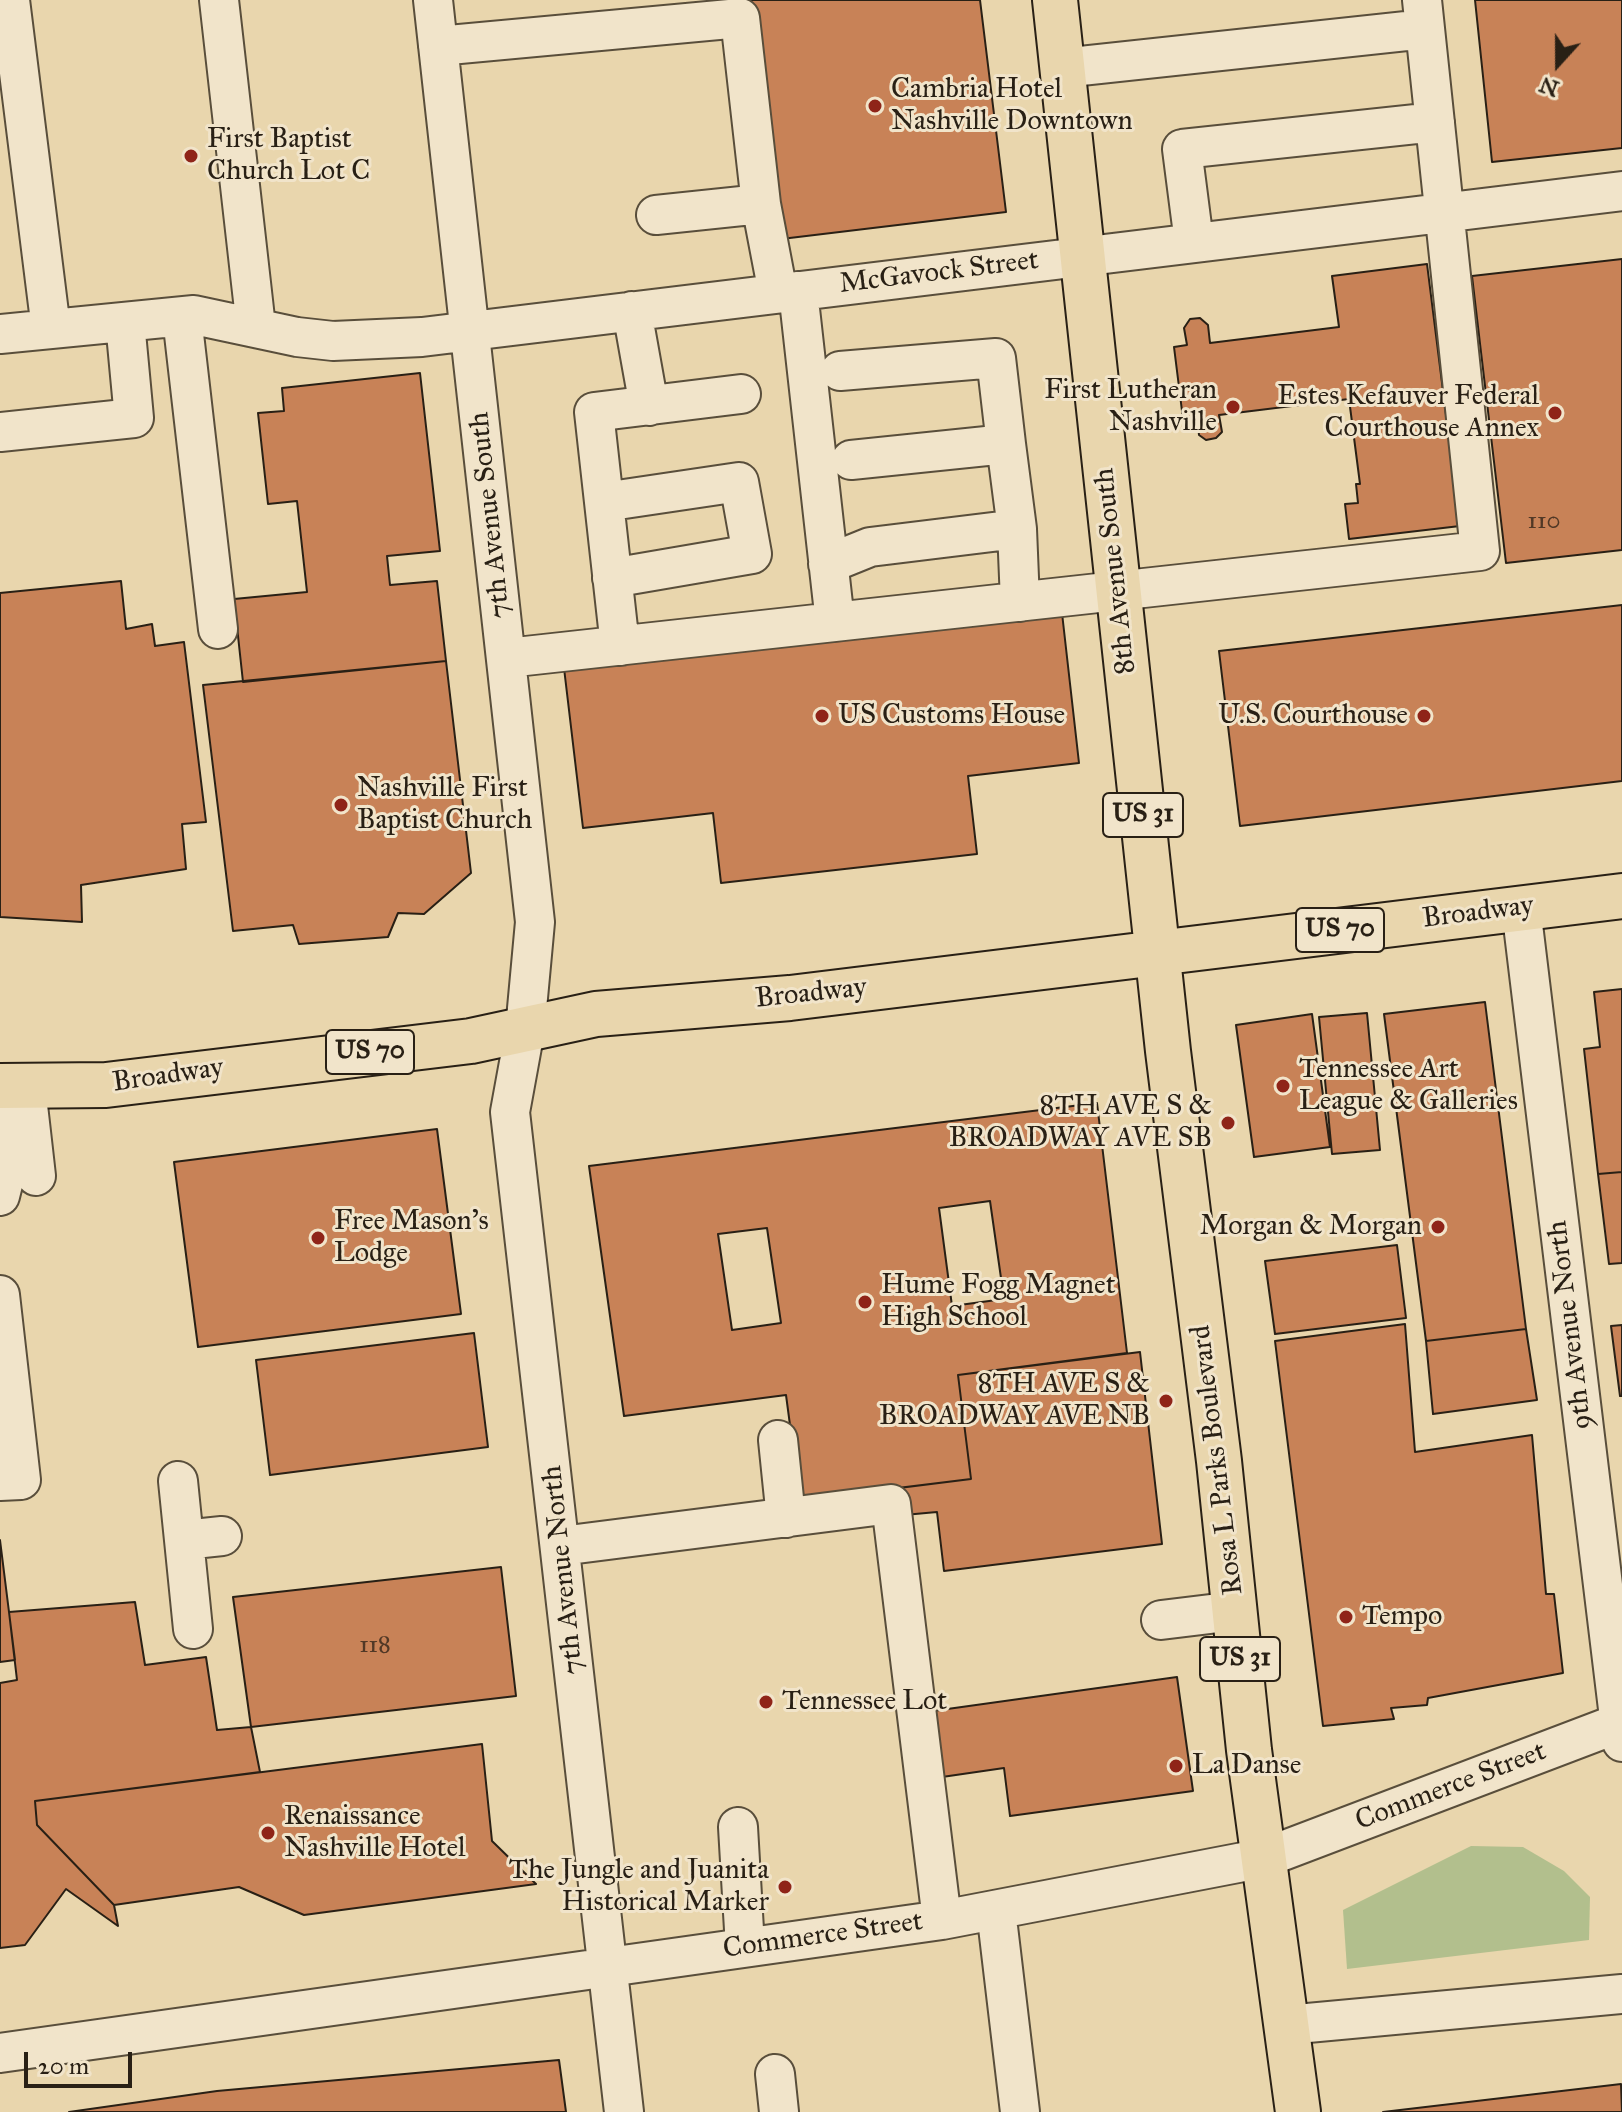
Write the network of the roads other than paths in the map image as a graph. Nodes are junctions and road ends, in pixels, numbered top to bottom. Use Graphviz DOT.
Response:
graph roads {
  1 [pos="10,0"];
  2 [pos="219,0"];
  3 [pos="433,0"];
  4 [pos="1055,0"];
  5 [pos="1423,14"];
  6 [pos="438,46"];
  7 [pos="1062,68"];
  8 [pos="1435,122"];
  9 [pos="1622,191"];
  10 [pos="761,204"];
  11 [pos="1445,212"];
  12 [pos="656,215"];
  13 [pos="1194,242"];
  14 [pos="1082,255"];
  15 [pos="788,292"];
  16 [pos="632,311"];
  17 [pos="182,317"];
  18 [pos="125,322"];
  19 [pos="256,327"];
  20 [pos="51,329"];
  21 [pos="471,331"];
  22 [pos="0,334"];
  23 [pos="840,371"];
  24 [pos="741,394"];
  25 [pos="649,406"];
  26 [pos="0,432"];
  27 [pos="1006,444"];
  28 [pos="851,460"];
  29 [pos="604,502"];
  30 [pos="1017,529"];
  31 [pos="828,564"];
  32 [pos="612,578"];
  33 [pos="1118,591"];
  34 [pos="1020,602"];
  35 [pos="835,622"];
  36 [pos="218,629"];
  37 [pos="620,646"];
  38 [pos="507,658"];
  39 [pos="1622,896"];
  40 [pos="1521,908"];
  41 [pos="1158,951"];
  42 [pos="525,1030"];
  43 [pos="9,1097"];
  44 [pos="36,1176"];
  45 [pos="0,1196"];
  46 [pos="0,1295"];
  47 [pos="778,1440"];
  48 [pos="0,1481"];
  49 [pos="178,1481"];
  50 [pos="786,1518"];
  51 [pos="222,1536"];
  52 [pos="184,1540"];
  53 [pos="561,1546"];
  54 [pos="1235,1611"];
  55 [pos="1161,1620"];
  56 [pos="193,1629"];
  57 [pos="1621,1729"];
  58 [pos="738,1827"];
  59 [pos="1264,1858"];
  60 [pos="996,1910"];
  61 [pos="942,1920"];
  62 [pos="745,1947"];
  63 [pos="607,1965"];
  64 [pos="1622,1994"];
  65 [pos="1286,2025"];
  66 [pos="0,2053"];
  67 [pos="775,2074"];
  68 [pos="624,2112"];
  69 [pos="779,2112"];
  70 [pos="1020,2112"];
  71 [pos="1298,2112"];
  1 -- 20 [label="street"];
  2 -- 19 [label="street"];
  3 -- 6 [label="street, 7th Avenue South"];
  4 -- 7 [label="main road, 8th Avenue South / US 31"];
  5 -- 7 [label="street"];
  5 -- 8 [label="street"];
  6 -- 10 [label="street"];
  6 -- 21 [label="street, 7th Avenue South"];
  7 -- 14 [label="main road, 8th Avenue South / US 31"];
  8 -- 11 [label="street"];
  8 -- 13 [label="street"];
  9 -- 11 [label="street, McGavock Street"];
  10 -- 12 [label="street"];
  10 -- 15 [label="street"];
  11 -- 13 [label="street, McGavock Street"];
  11 -- 33 [label="street"];
  13 -- 14 [label="street, McGavock Street"];
  14 -- 15 [label="street, McGavock Street"];
  14 -- 33 [label="main road, 8th Avenue South / US 31"];
  15 -- 16 [label="street, McGavock Street"];
  15 -- 31 [label="street"];
  16 -- 21 [label="street, McGavock Street"];
  16 -- 25 [label="street"];
  17 -- 18 [label="street, McGavock Street"];
  17 -- 19 [label="street, McGavock Street"];
  17 -- 36 [label="street"];
  18 -- 20 [label="street, McGavock Street"];
  18 -- 26 [label="street"];
  19 -- 21 [label="street, McGavock Street"];
  20 -- 22 [label="street, McGavock Street"];
  21 -- 38 [label="street, 7th Avenue South"];
  23 -- 27 [label="street"];
  24 -- 25 [label="street"];
  25 -- 29 [label="street"];
  27 -- 28 [label="street"];
  27 -- 30 [label="street"];
  29 -- 32 [label="street"];
  29 -- 32 [label="street"];
  30 -- 31 [label="street"];
  30 -- 34 [label="street"];
  31 -- 35 [label="street"];
  32 -- 37 [label="street"];
  33 -- 34 [label="street"];
  33 -- 41 [label="main road, 8th Avenue South / US 31"];
  34 -- 35 [label="street"];
  35 -- 37 [label="street"];
  37 -- 38 [label="street"];
  38 -- 42 [label="street, 7th Avenue South"];
  39 -- 40 [label="main road, Broadway / US 70"];
  40 -- 41 [label="main road, Broadway / US 70"];
  40 -- 57 [label="street, 9th Avenue North"];
  41 -- 42 [label="main road, Broadway / US 70"];
  41 -- 54 [label="main road, Rosa L Parks Boulevard / US 31"];
  42 -- 43 [label="main road, Broadway / US 70"];
  42 -- 53 [label="street, 7th Avenue North"];
  43 -- 44 [label="street"];
  43 -- 45 [label="street"];
  46 -- 48 [label="street"];
  47 -- 50 [label="street"];
  49 -- 52 [label="street"];
  50 -- 53 [label="street"];
  50 -- 61 [label="street"];
  51 -- 52 [label="street"];
  52 -- 56 [label="street"];
  53 -- 63 [label="street, 7th Avenue North"];
  54 -- 55 [label="street"];
  54 -- 59 [label="main road, Rosa L Parks Boulevard / US 31"];
  57 -- 59 [label="street, Commerce Street"];
  58 -- 62 [label="street"];
  59 -- 60 [label="street, Commerce Street"];
  59 -- 65 [label="main road, Rosa L Parks Boulevard / US 31"];
  60 -- 61 [label="street, Commerce Street"];
  60 -- 70 [label="street"];
  61 -- 62 [label="street, Commerce Street"];
  62 -- 63 [label="street, Commerce Street"];
  63 -- 66 [label="street, Commerce Street"];
  63 -- 68 [label="street, 7th Avenue North"];
  64 -- 65 [label="street"];
  65 -- 71 [label="main road, Rosa L Parks Boulevard / US 31"];
  67 -- 69 [label="street"];
}
